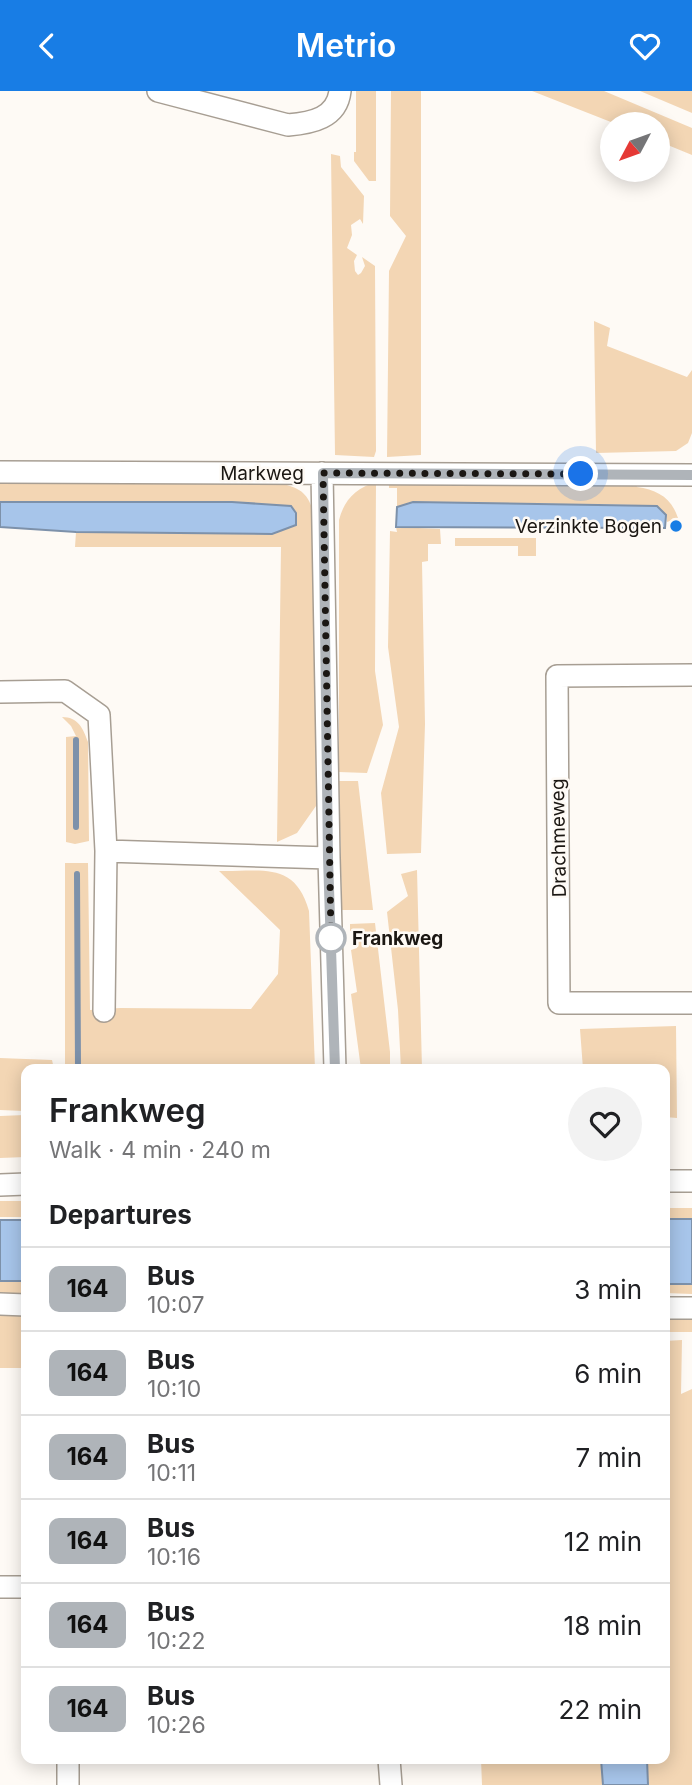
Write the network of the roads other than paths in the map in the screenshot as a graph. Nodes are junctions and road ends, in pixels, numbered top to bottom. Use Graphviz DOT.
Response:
graph roads {
  1 [pos="158,91"];
  2 [pos="340,91"];
  3 [pos="0,472"];
  4 [pos="323,473"];
  5 [pos="692,475"];
  6 [pos="692,675"];
  7 [pos="0,691"];
  8 [pos="106,851"];
  9 [pos="328,858"];
  10 [pos="692,1003"];
  11 [pos="104,1011"];
  12 [pos="335,1064"];
  13 [pos="670,1181"];
  14 [pos="692,1181"];
  15 [pos="21,1184"];
  16 [pos="0,1185"];
  17 [pos="0,1304"];
  18 [pos="21,1305"];
  19 [pos="670,1308"];
  20 [pos="692,1308"];
  21 [pos="0,1587"];
  22 [pos="21,1587"];
  23 [pos="68,1764"];
  24 [pos="389,1764"];
  25 [pos="68,1785"];
  26 [pos="391,1785"];
  1 -- 2 [label="street"];
  3 -- 4 [label="street, Markweg"];
  4 -- 5 [label="street, Markweg"];
  4 -- 9 [label="street"];
  6 -- 10 [label="street, Drachmeweg"];
  7 -- 8 [label="street"];
  8 -- 9 [label="street"];
  8 -- 11 [label="street"];
  9 -- 12 [label="street"];
  13 -- 14 [label="street"];
  15 -- 16 [label="street"];
  17 -- 18 [label="street"];
  19 -- 20 [label="street"];
  21 -- 22 [label="street"];
  23 -- 25 [label="street"];
  24 -- 26 [label="street"];
}
